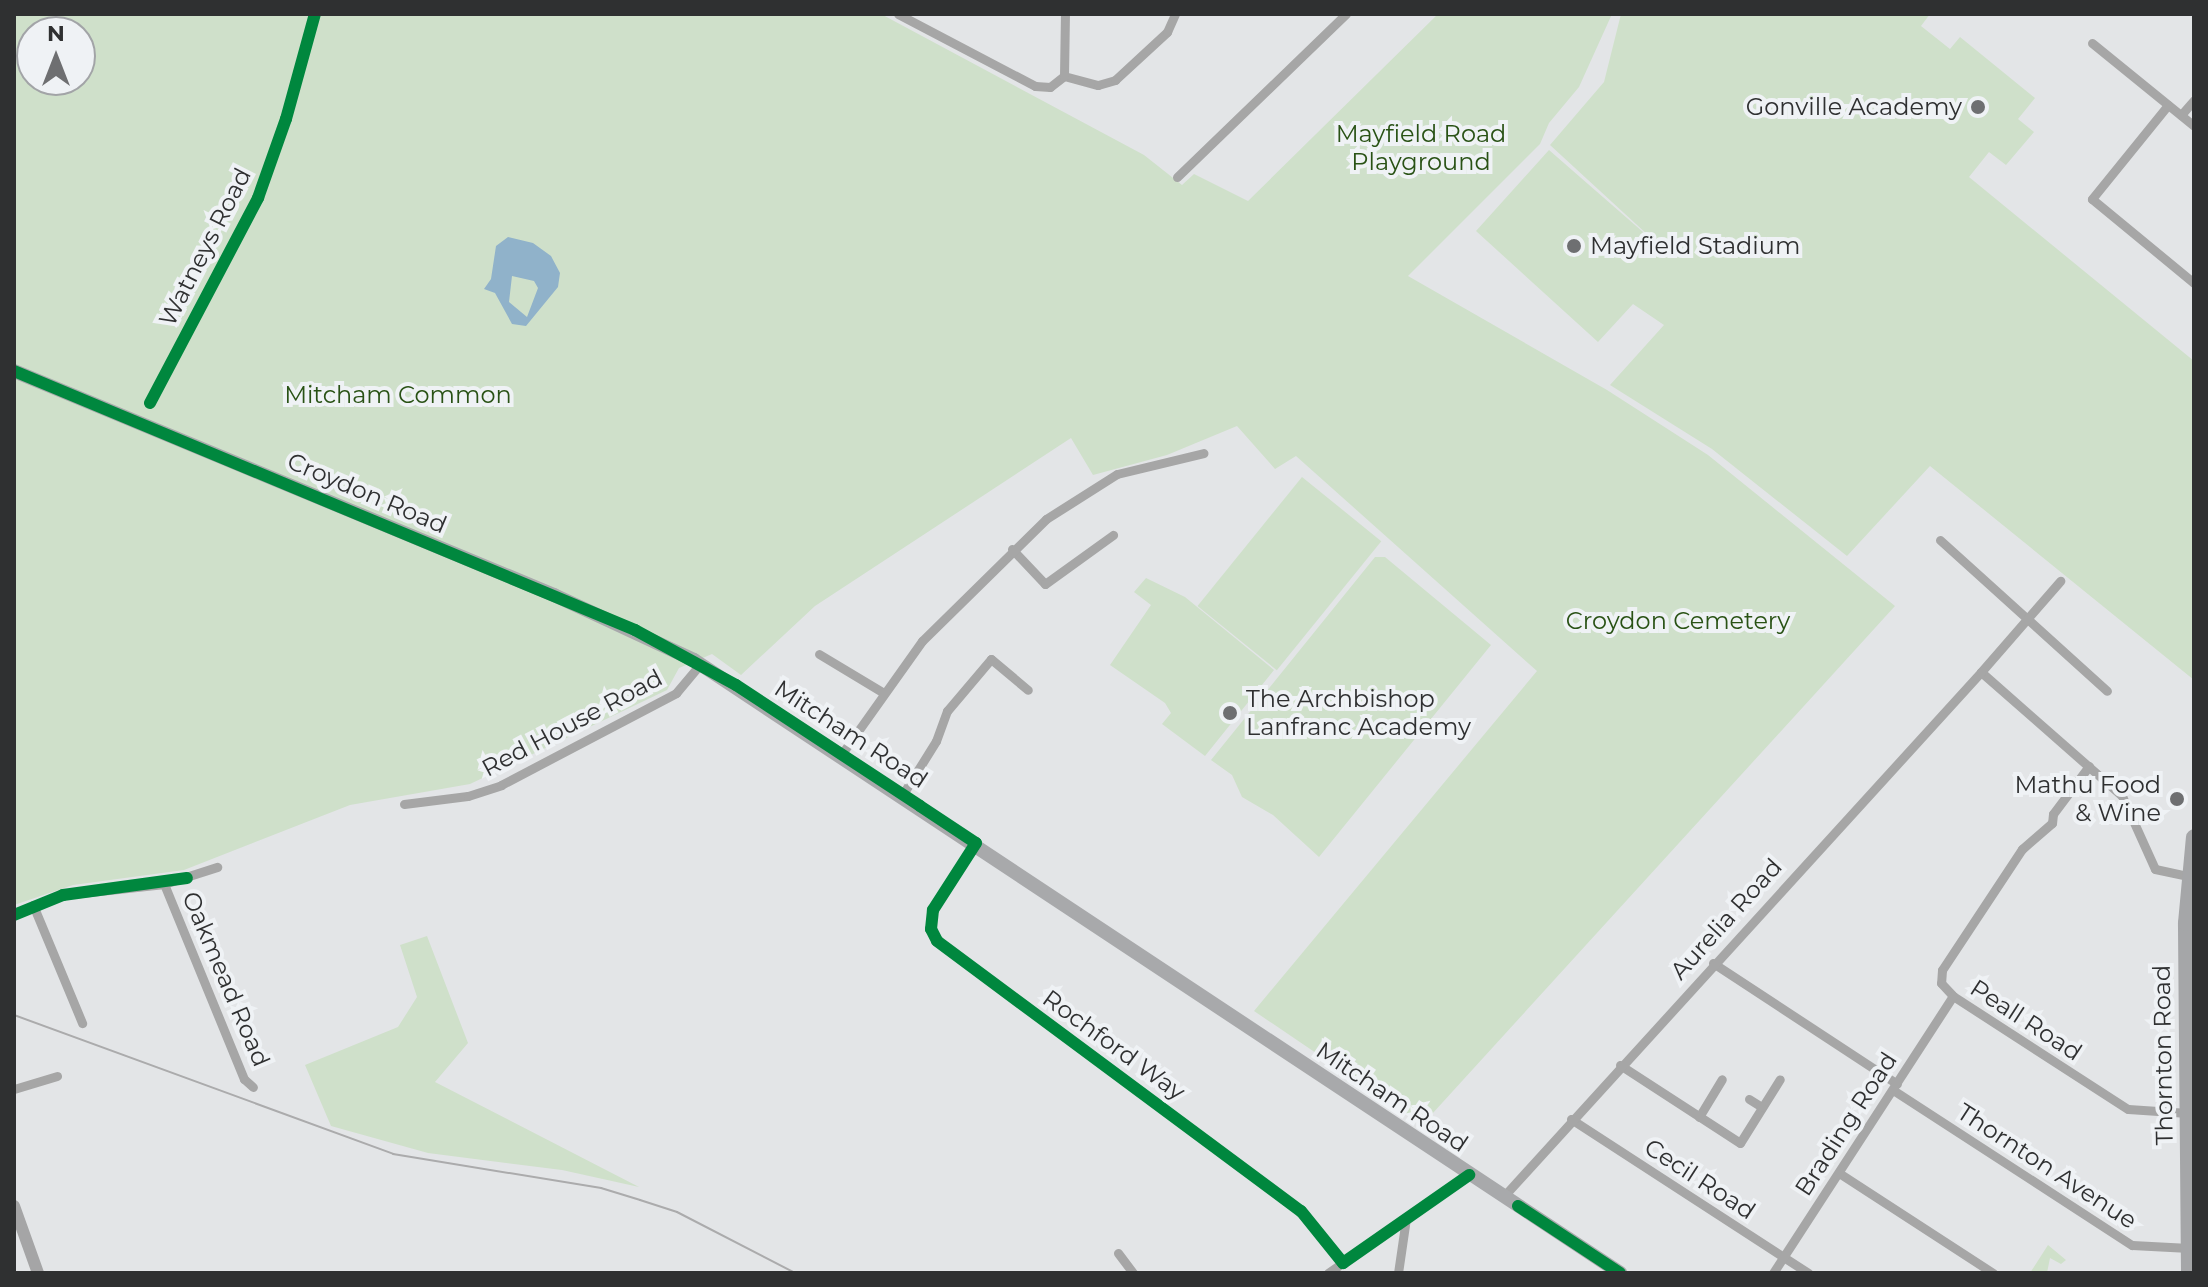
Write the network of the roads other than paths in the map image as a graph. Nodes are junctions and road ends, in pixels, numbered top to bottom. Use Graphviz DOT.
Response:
graph roads {
  1 [pos="898,14"];
  2 [pos="1065,14"];
  3 [pos="1346,14"];
  4 [pos="1172,15"];
  5 [pos="2092,43"];
  6 [pos="1064,76"];
  7 [pos="2194,100"];
  8 [pos="2168,105"];
  9 [pos="2181,115"];
  10 [pos="2194,126"];
  11 [pos="1177,177"];
  12 [pos="2194,283"];
  13 [pos="14,371"];
  14 [pos="1204,453"];
  15 [pos="1113,535"];
  16 [pos="1940,540"];
  17 [pos="1012,549"];
  18 [pos="2060,581"];
  19 [pos="2026,618"];
  20 [pos="998,650"];
  21 [pos="819,654"];
  22 [pos="991,659"];
  23 [pos="700,664"];
  24 [pos="1981,672"];
  25 [pos="1028,690"];
  26 [pos="2107,691"];
  27 [pos="882,692"];
  28 [pos="841,755"];
  29 [pos="2089,766"];
  30 [pos="903,794"];
  31 [pos="404,804"];
  32 [pos="2194,837"];
  33 [pos="976,843"];
  34 [pos="217,867"];
  35 [pos="2188,876"];
  36 [pos="164,884"];
  37 [pos="33,905"];
  38 [pos="14,915"];
  39 [pos="2190,923"];
  40 [pos="1713,963"];
  41 [pos="1953,996"];
  42 [pos="82,1023"];
  43 [pos="1620,1065"];
  44 [pos="57,1076"];
  45 [pos="1722,1079"];
  46 [pos="1780,1079"];
  47 [pos="253,1087"];
  48 [pos="1895,1087"];
  49 [pos="14,1089"];
  50 [pos="1749,1099"];
  51 [pos="1762,1107"];
  52 [pos="2188,1113"];
  53 [pos="1699,1117"];
  54 [pos="1571,1119"];
  55 [pos="1839,1173"];
  56 [pos="1469,1175"];
  57 [pos="1503,1197"];
  58 [pos="14,1206"];
  59 [pos="2191,1207"];
  60 [pos="1406,1218"];
  61 [pos="2189,1248"];
  62 [pos="1118,1253"];
  63 [pos="1783,1257"];
  64 [pos="1343,1263"];
  65 [pos="38,1273"];
  66 [pos="1133,1273"];
  67 [pos="1328,1273"];
  68 [pos="1398,1273"];
  69 [pos="1620,1273"];
  70 [pos="1773,1273"];
  71 [pos="1808,1273"];
  72 [pos="1993,1273"];
  73 [pos="2189,1273"];
  1 -- 6 [label="street"];
  2 -- 6 [label="street"];
  3 -- 11 [label="street"];
  4 -- 6 [label="street"];
  5 -- 8 [label="street"];
  7 -- 9 [label="street"];
  8 -- 9 [label="street"];
  8 -- 12 [label="street"];
  9 -- 10 [label="street"];
  13 -- 23 [label="main road, Croydon Road"];
  14 -- 17 [label="street"];
  15 -- 17 [label="street"];
  16 -- 19 [label="street"];
  17 -- 27 [label="street"];
  18 -- 19 [label="street, Aurelia Road"];
  19 -- 24 [label="street, Aurelia Road"];
  19 -- 26 [label="street"];
  20 -- 22 [label="street"];
  21 -- 27 [label="street"];
  22 -- 25 [label="street"];
  22 -- 30 [label="street"];
  23 -- 28 [label="main road, Mitcham Road"];
  23 -- 31 [label="street, Red House Road"];
  24 -- 29 [label="street"];
  24 -- 40 [label="street, Aurelia Road"];
  27 -- 28 [label="street"];
  28 -- 30 [label="main road, Mitcham Road"];
  29 -- 35 [label="street"];
  29 -- 41 [label="street, Peall Road"];
  30 -- 33 [label="main road, Mitcham Road"];
  32 -- 35 [label="highway, Thornton Road"];
  33 -- 56 [label="main road, Mitcham Road"];
  33 -- 64 [label="street, Rochford Way"];
  34 -- 36 [label="street"];
  35 -- 39 [label="highway, Thornton Road"];
  36 -- 37 [label="street"];
  36 -- 47 [label="street, Oakmead Road"];
  37 -- 38 [label="street"];
  37 -- 42 [label="street"];
  39 -- 52 [label="highway, Thornton Road"];
  40 -- 43 [label="street, Aurelia Road"];
  40 -- 48 [label="street, Thornton Avenue"];
  41 -- 48 [label="street, Brading Road"];
  41 -- 52 [label="street, Peall Road"];
  43 -- 53 [label="street"];
  43 -- 54 [label="street, Aurelia Road"];
  44 -- 49 [label="street"];
  45 -- 53 [label="street"];
  46 -- 51 [label="street"];
  48 -- 55 [label="street, Brading Road"];
  48 -- 61 [label="street, Thornton Avenue"];
  50 -- 51 [label="street"];
  51 -- 53 [label="street"];
  52 -- 59 [label="highway, Thornton Road"];
  54 -- 57 [label="street, Aurelia Road"];
  54 -- 63 [label="street, Cecil Road"];
  55 -- 63 [label="street, Brading Road"];
  55 -- 72 [label="street"];
  56 -- 57 [label="main road, Mitcham Road"];
  56 -- 60 [label="street"];
  57 -- 69 [label="main road, Mitcham Road"];
  58 -- 65 [label="main road"];
  59 -- 61 [label="highway, Thornton Road"];
  60 -- 64 [label="street"];
  60 -- 68 [label="street"];
  61 -- 73 [label="highway, Thornton Road"];
  62 -- 66 [label="street"];
  63 -- 70 [label="street, Brading Road"];
  63 -- 71 [label="street, Cecil Road"];
  64 -- 67 [label="street"];
}
